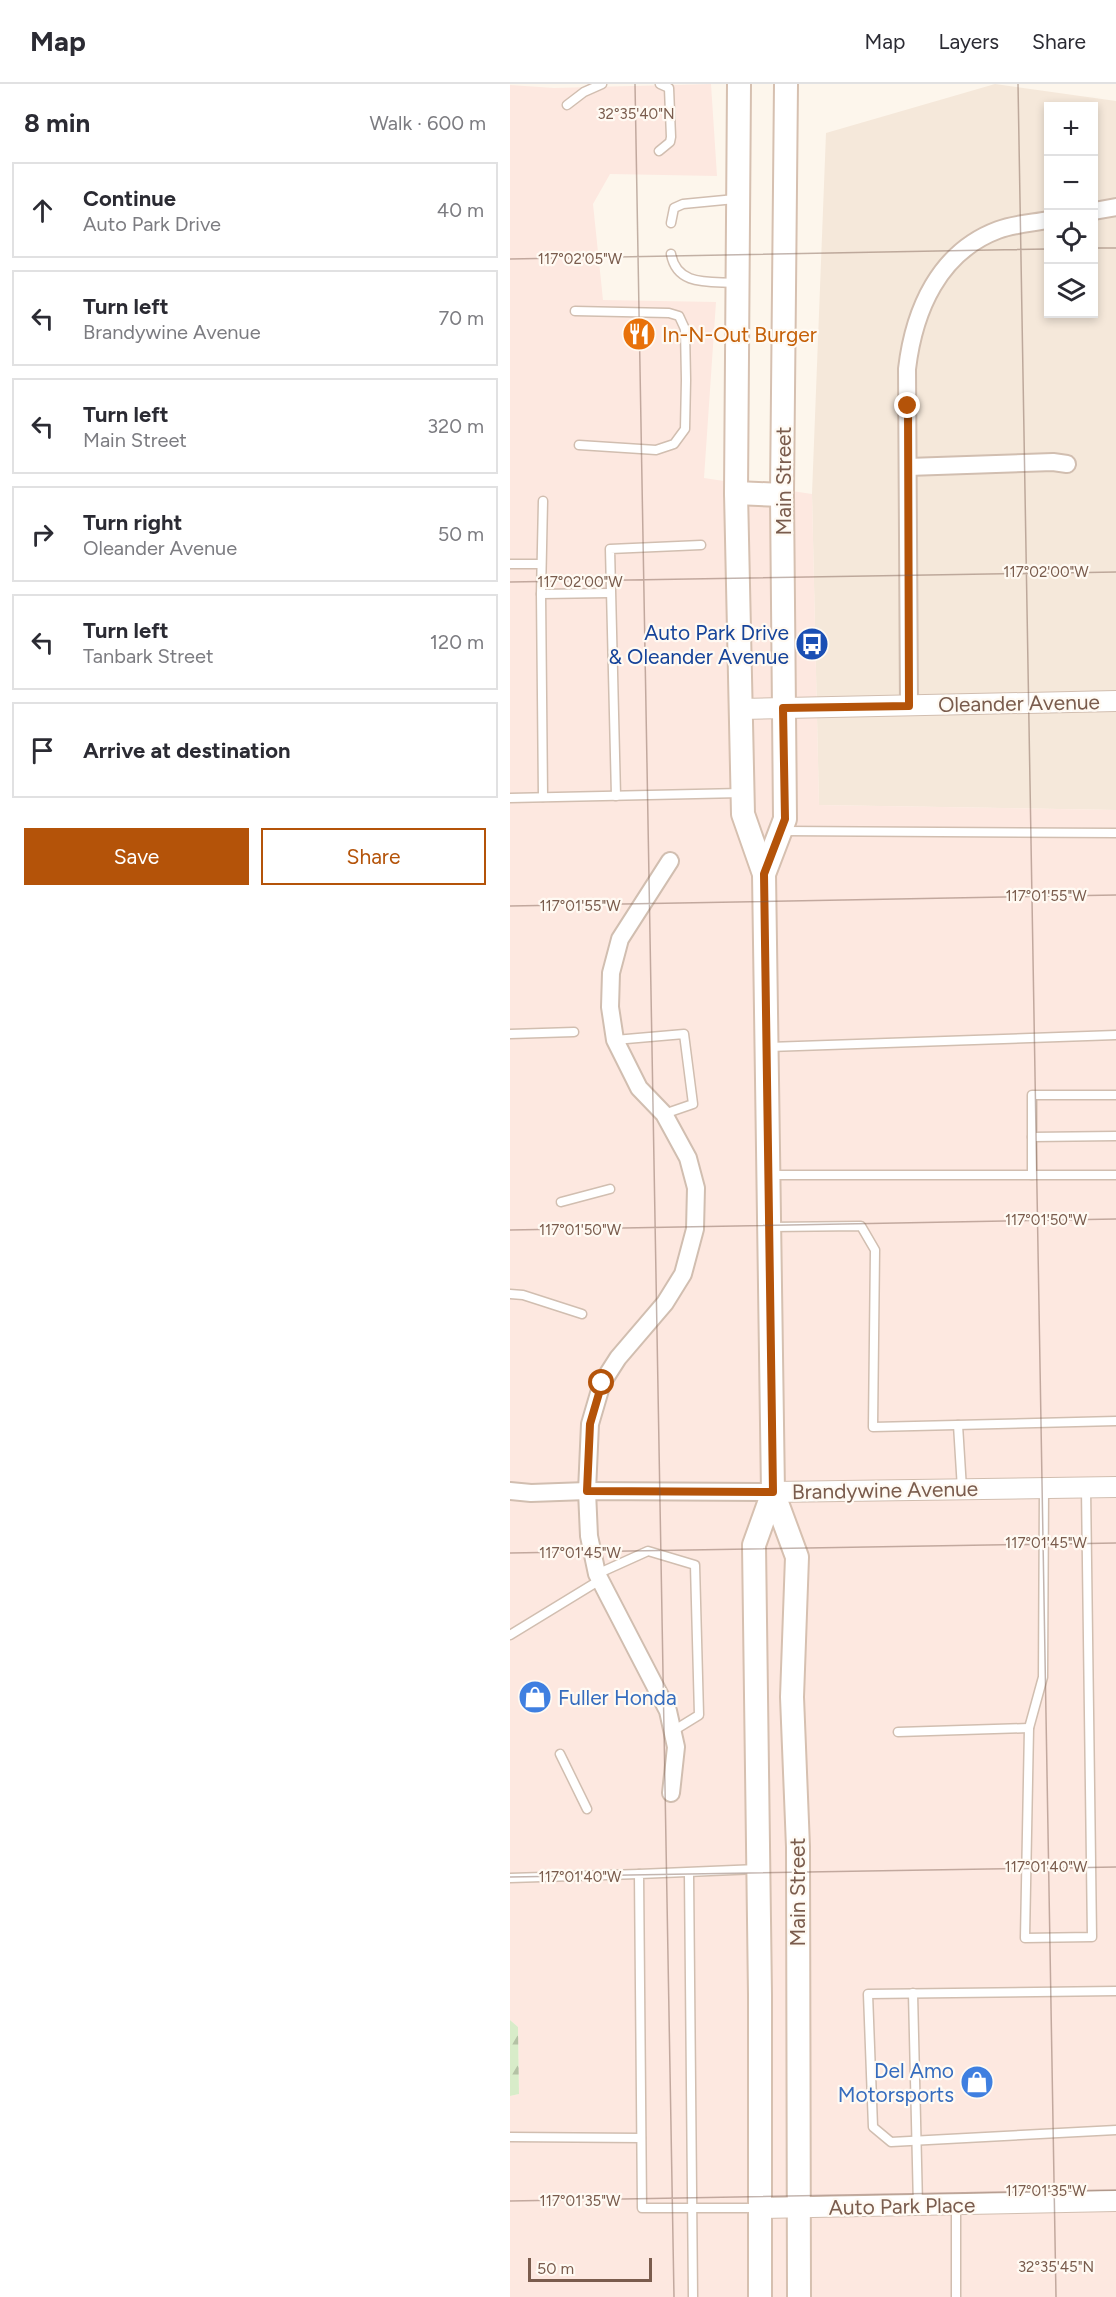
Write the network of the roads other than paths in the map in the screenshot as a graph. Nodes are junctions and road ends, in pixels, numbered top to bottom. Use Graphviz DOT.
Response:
graph roads {
  1 [pos="602,84"];
  2 [pos="660,84"];
  3 [pos="739,84"];
  4 [pos="786,84"];
  5 [pos="567,105"];
  6 [pos="659,151"];
  7 [pos="739,199"];
  8 [pos="1116,207"];
  9 [pos="1098,210"];
  10 [pos="1044,221"];
  11 [pos="671,223"];
  12 [pos="671,254"];
  13 [pos="738,283"];
  14 [pos="575,311"];
  15 [pos="579,445"];
  16 [pos="1067,465"];
  17 [pos="908,467"];
  18 [pos="735,493"];
  19 [pos="782,495"];
  20 [pos="543,501"];
  21 [pos="701,545"];
  22 [pos="510,564"];
  23 [pos="541,564"];
  24 [pos="610,593"];
  25 [pos="542,594"];
  26 [pos="1116,701"];
  27 [pos="909,706"];
  28 [pos="783,708"];
  29 [pos="741,709"];
  30 [pos="743,792"];
  31 [pos="616,796"];
  32 [pos="543,797"];
  33 [pos="510,798"];
  34 [pos="780,831"];
  35 [pos="1116,833"];
  36 [pos="670,861"];
  37 [pos="764,874"];
  38 [pos="574,1032"];
  39 [pos="510,1034"];
  40 [pos="1116,1035"];
  41 [pos="615,1040"];
  42 [pos="767,1047"];
  43 [pos="1116,1095"];
  44 [pos="664,1114"];
  45 [pos="1116,1136"];
  46 [pos="1032,1137"];
  47 [pos="1032,1175"];
  48 [pos="1116,1175"];
  49 [pos="769,1176"];
  50 [pos="610,1189"];
  51 [pos="561,1202"];
  52 [pos="770,1227"];
  53 [pos="510,1294"];
  54 [pos="582,1314"];
  55 [pos="1116,1421"];
  56 [pos="958,1425"];
  57 [pos="1086,1487"];
  58 [pos="1116,1487"];
  59 [pos="1044,1488"];
  60 [pos="962,1489"];
  61 [pos="510,1491"];
  62 [pos="587,1491"];
  63 [pos="773,1492"];
  64 [pos="598,1577"];
  65 [pos="510,1635"];
  66 [pos="1029,1728"];
  67 [pos="673,1731"];
  68 [pos="898,1732"];
  69 [pos="560,1754"];
  70 [pos="671,1794"];
  71 [pos="587,1809"];
  72 [pos="758,1869"];
  73 [pos="639,1874"];
  74 [pos="688,1874"];
  75 [pos="510,1878"];
  76 [pos="1116,1991"];
  77 [pos="913,1994"];
  78 [pos="1116,2130"];
  79 [pos="510,2137"];
  80 [pos="641,2138"];
  81 [pos="918,2140"];
  82 [pos="1116,2201"];
  83 [pos="956,2205"];
  84 [pos="918,2206"];
  85 [pos="692,2207"];
  86 [pos="760,2208"];
  87 [pos="799,2209"];
  88 [pos="693,2297"];
  89 [pos="760,2297"];
  90 [pos="799,2297"];
  91 [pos="956,2297"];
  1 -- 5 [label="lane"];
  2 -- 6 [label="lane"];
  3 -- 7 [label="main road, Main Street"];
  4 -- 19 [label="main road, Main Street"];
  7 -- 11 [label="lane"];
  7 -- 13 [label="main road, Main Street"];
  8 -- 9 [label="street"];
  10 -- 17 [label="street"];
  12 -- 13 [label="lane"];
  13 -- 18 [label="main road, Main Street"];
  14 -- 15 [label="lane"];
  16 -- 17 [label="street"];
  17 -- 27 [label="street"];
  18 -- 19 [label="main road"];
  18 -- 29 [label="main road, Main Street"];
  19 -- 28 [label="main road, Main Street"];
  20 -- 23 [label="lane"];
  21 -- 24 [label="lane"];
  22 -- 23 [label="lane"];
  23 -- 25 [label="lane"];
  24 -- 25 [label="lane"];
  24 -- 31 [label="lane"];
  25 -- 32 [label="lane"];
  26 -- 27 [label="street, Oleander Avenue"];
  27 -- 28 [label="street, Oleander Avenue"];
  28 -- 29 [label="street, Oleander Avenue"];
  28 -- 34 [label="main road, Main Street"];
  29 -- 30 [label="main road, Main Street"];
  30 -- 31 [label="lane"];
  30 -- 37 [label="main road, Main Street"];
  31 -- 32 [label="lane"];
  32 -- 33 [label="lane"];
  34 -- 35 [label="lane"];
  34 -- 37 [label="main road, Main Street"];
  36 -- 41 [label="street"];
  37 -- 42 [label="main road, Main Street"];
  38 -- 39 [label="lane"];
  40 -- 42 [label="lane"];
  41 -- 44 [label="street"];
  41 -- 44 [label="lane"];
  42 -- 49 [label="main road, Main Street"];
  43 -- 46 [label="lane"];
  44 -- 62 [label="street"];
  45 -- 46 [label="lane"];
  46 -- 47 [label="lane"];
  47 -- 48 [label="lane"];
  47 -- 49 [label="lane"];
  49 -- 52 [label="main road, Main Street"];
  50 -- 51 [label="lane"];
  52 -- 56 [label="lane"];
  52 -- 63 [label="main road, Main Street"];
  53 -- 54 [label="lane"];
  55 -- 56 [label="lane"];
  56 -- 60 [label="lane"];
  57 -- 58 [label="street, Brandywine Avenue"];
  57 -- 59 [label="street, Brandywine Avenue"];
  57 -- 66 [label="lane"];
  59 -- 60 [label="street, Brandywine Avenue"];
  59 -- 66 [label="lane"];
  60 -- 63 [label="street, Brandywine Avenue"];
  61 -- 62 [label="street, Brandywine Avenue"];
  62 -- 63 [label="street, Brandywine Avenue"];
  62 -- 64 [label="street"];
  63 -- 72 [label="main road, Main Street"];
  63 -- 87 [label="main road, Main Street"];
  64 -- 65 [label="lane"];
  64 -- 67 [label="street"];
  64 -- 67 [label="lane"];
  66 -- 68 [label="lane"];
  67 -- 70 [label="street"];
  69 -- 71 [label="lane"];
  72 -- 74 [label="lane"];
  72 -- 86 [label="main road, Main Street"];
  73 -- 74 [label="lane"];
  73 -- 75 [label="lane"];
  73 -- 80 [label="lane"];
  74 -- 85 [label="lane"];
  76 -- 77 [label="lane"];
  77 -- 81 [label="lane"];
  77 -- 81 [label="lane"];
  78 -- 81 [label="lane"];
  79 -- 80 [label="lane"];
  80 -- 85 [label="lane"];
  81 -- 84 [label="lane"];
  82 -- 83 [label="street, Auto Park Place"];
  83 -- 84 [label="street, Auto Park Place"];
  83 -- 91 [label="lane"];
  84 -- 87 [label="street, Auto Park Place"];
  85 -- 86 [label="lane"];
  85 -- 88 [label="lane"];
  86 -- 87 [label="street, Auto Park Place"];
  86 -- 89 [label="main road, Main Street"];
  87 -- 90 [label="main road, Main Street"];
}
